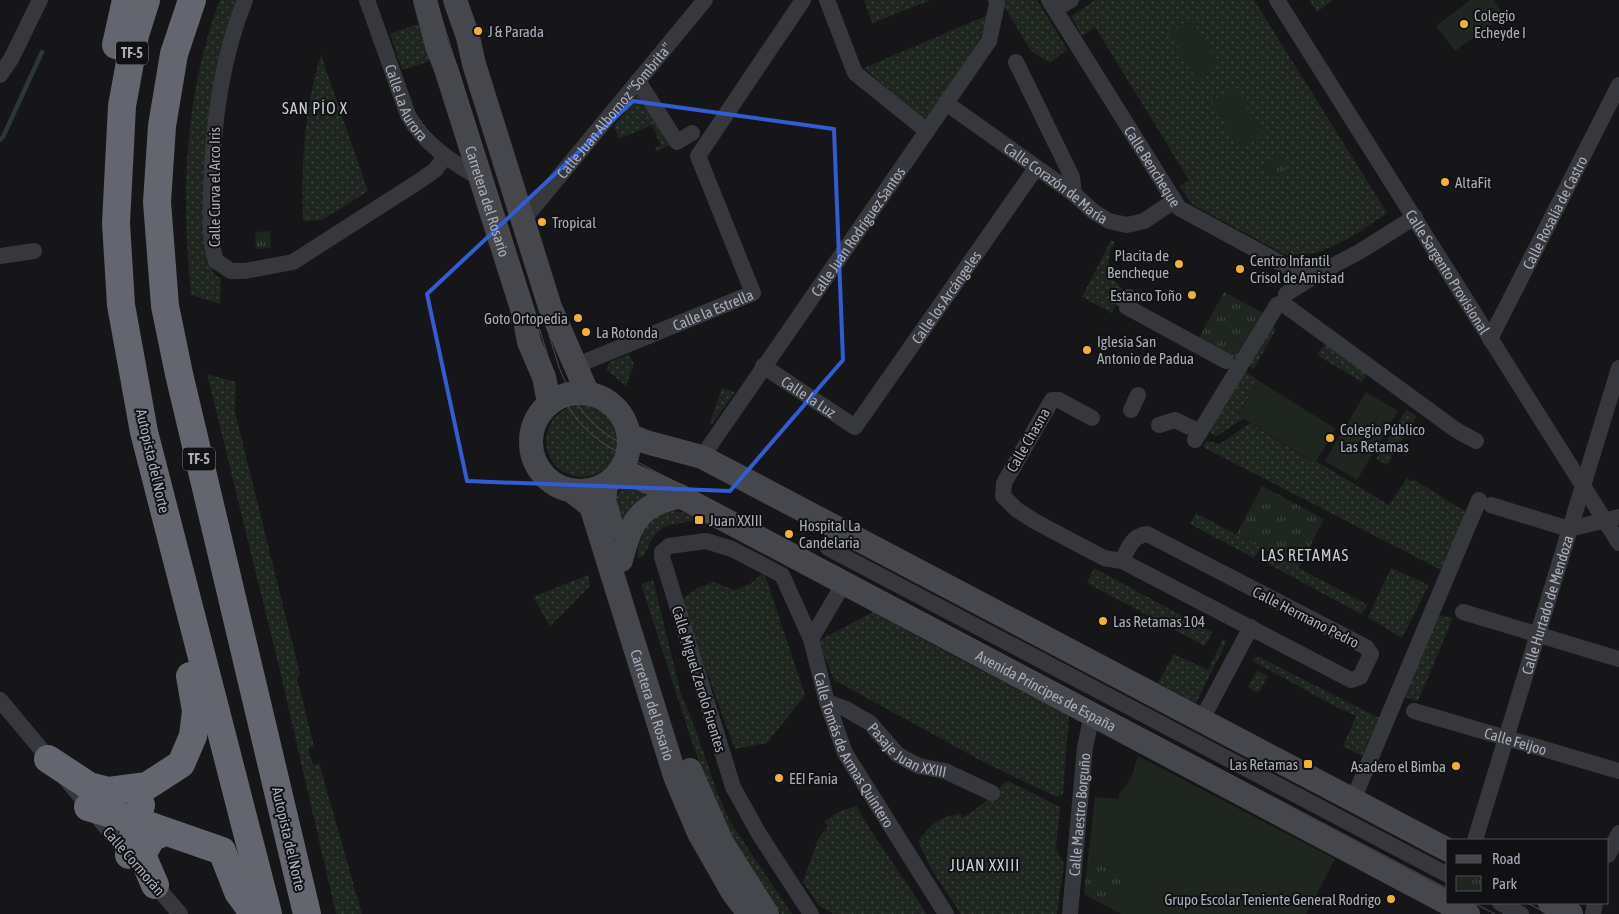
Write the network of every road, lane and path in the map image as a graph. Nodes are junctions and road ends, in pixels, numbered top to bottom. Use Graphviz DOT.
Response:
graph roads {
  1 [pos="40,0"];
  2 [pos="126,0"];
  3 [pos="146,0"];
  4 [pos="192,0"];
  5 [pos="245,0"];
  6 [pos="367,0"];
  7 [pos="425,0"];
  8 [pos="454,0"];
  9 [pos="705,0"];
  10 [pos="803,0"];
  11 [pos="827,0"];
  12 [pos="996,0"];
  13 [pos="1071,0"];
  14 [pos="1277,0"];
  15 [pos="1052,5"];
  16 [pos="1016,62"];
  17 [pos="0,75"];
  18 [pos="638,81"];
  19 [pos="1619,85"];
  20 [pos="946,103"];
  21 [pos="122,106"];
  22 [pos="927,131"];
  23 [pos="692,133"];
  24 [pos="445,156"];
  25 [pos="1036,168"];
  26 [pos="481,179"];
  27 [pos="1074,194"];
  28 [pos="1174,201"];
  29 [pos="1415,217"];
  30 [pos="524,219"];
  31 [pos="34,251"];
  32 [pos="0,256"];
  33 [pos="1319,273"];
  34 [pos="1286,294"];
  35 [pos="1135,321"];
  36 [pos="1490,339"];
  37 [pos="1233,365"];
  38 [pos="575,366"];
  39 [pos="763,366"];
  40 [pos="1619,368"];
  41 [pos="586,392"];
  42 [pos="549,403"];
  43 [pos="1092,418"];
  44 [pos="1159,425"];
  45 [pos="855,427"];
  46 [pos="629,435"];
  47 [pos="1476,441"];
  48 [pos="702,457"];
  49 [pos="614,478"];
  50 [pos="1582,485"];
  51 [pos="573,492"];
  52 [pos="680,496"];
  53 [pos="1003,496"];
  54 [pos="1612,519"];
  55 [pos="1569,529"];
  56 [pos="1619,543"];
  57 [pos="828,548"];
  58 [pos="621,560"];
  59 [pos="1122,561"];
  60 [pos="782,575"];
  61 [pos="844,583"];
  62 [pos="1463,612"];
  63 [pos="192,620"];
  64 [pos="1251,627"];
  65 [pos="1537,633"];
  66 [pos="811,639"];
  67 [pos="1619,658"];
  68 [pos="0,700"];
  69 [pos="827,702"];
  70 [pos="1414,711"];
  71 [pos="1092,715"];
  72 [pos="1200,721"];
  73 [pos="1506,738"];
  74 [pos="48,759"];
  75 [pos="1619,771"];
  76 [pos="147,786"];
  77 [pos="992,793"];
  78 [pos="1353,800"];
  79 [pos="88,807"];
  80 [pos="136,821"];
  81 [pos="166,832"];
  82 [pos="1619,834"];
  83 [pos="1475,839"];
  84 [pos="1446,849"];
  85 [pos="1609,853"];
  86 [pos="129,855"];
  87 [pos="1446,874"];
  88 [pos="155,885"];
  89 [pos="1446,902"];
  90 [pos="1449,904"];
  91 [pos="1502,904"];
  92 [pos="1553,904"];
  93 [pos="180,914"];
  94 [pos="252,914"];
  95 [pos="268,914"];
  96 [pos="307,914"];
  97 [pos="749,914"];
  98 [pos="767,914"];
  99 [pos="811,914"];
  100 [pos="946,914"];
  101 [pos="1070,914"];
  102 [pos="1468,914"];
  103 [pos="1521,914"];
  104 [pos="1572,914"];
  1 -- 17 [label="street"];
  2 -- 21 [label="highway"];
  3 -- 21 [label="highway, Autopista del Norte / TF-5"];
  4 -- 96 [label="highway, Autopista del Norte / TF-5"];
  5 -- 24 [label="street, Calle Curva el Arco Iris"];
  6 -- 24 [label="street, Calle La Aurora"];
  7 -- 26 [label="main road, Carretera del Rosario"];
  8 -- 30 [label="main road, Carretera del Rosario"];
  9 -- 18 [label="street, Calle Juan Albornoz \"Sombrita\""];
  10 -- 38 [label="street, Calle la Estrella"];
  11 -- 22 [label="street"];
  12 -- 20 [label="street, Calle Juan Rodríguez Santos"];
  13 -- 15 [label="street"];
  14 -- 29 [label="street, Calle Sargento Provisional"];
  15 -- 28 [label="street, Calle Bencheque"];
  16 -- 27 [label="street"];
  18 -- 23 [label="street"];
  18 -- 30 [label="street, Calle Juan Albornoz \"Sombrita\""];
  19 -- 36 [label="street, Calle Rosalía de Castro"];
  20 -- 22 [label="street, Calle Juan Rodríguez Santos"];
  20 -- 25 [label="street, Calle Corazón de María"];
  21 -- 63 [label="highway, Autopista del Norte / TF-5"];
  22 -- 39 [label="street, Calle Juan Rodríguez Santos"];
  24 -- 26 [label="street, Calle La Aurora"];
  25 -- 27 [label="street, Calle Corazón de María"];
  25 -- 45 [label="street, Calle los Arcángeles"];
  26 -- 42 [label="main road, Carretera del Rosario"];
  27 -- 28 [label="street, Calle Corazón de María"];
  28 -- 33 [label="street, Calle Bencheque"];
  29 -- 33 [label="street"];
  29 -- 36 [label="street, Calle Sargento Provisional"];
  30 -- 38 [label="main road, Carretera del Rosario"];
  31 -- 32 [label="street"];
  33 -- 34 [label="street"];
  35 -- 37 [label="street"];
  36 -- 50 [label="street, Calle Sargento Provisional"];
  37 -- 44 [label="street"];
  37 -- 47 [label="street"];
  38 -- 41 [label="main road, Carretera del Rosario"];
  39 -- 45 [label="street, Calle la Luz"];
  39 -- 48 [label="street, Calle Juan Rodríguez Santos"];
  40 -- 50 [label="street, Calle Hurtado de Mendoza"];
  41 -- 42 [label="main road"];
  41 -- 46 [label="main road"];
  42 -- 51 [label="main road"];
  43 -- 53 [label="street, Calle Chasna"];
  46 -- 48 [label="main road"];
  46 -- 49 [label="main road"];
  48 -- 72 [label="main road"];
  49 -- 51 [label="main road"];
  49 -- 52 [label="main road, Avenida Príncipes de España"];
  49 -- 58 [label="main road, Carretera del Rosario"];
  50 -- 54 [label="street, Calle Sargento Provisional"];
  50 -- 55 [label="street, Calle Hurtado de Mendoza"];
  51 -- 97 [label="main road, Carretera del Rosario"];
  52 -- 58 [label="main road"];
  52 -- 61 [label="main road, Avenida Príncipes de España"];
  53 -- 59 [label="street, Calle Hermano Pedro"];
  54 -- 55 [label="street"];
  54 -- 56 [label="street, Calle Sargento Provisional"];
  55 -- 65 [label="street, Calle Hurtado de Mendoza"];
  55 -- 78 [label="street"];
  57 -- 87 [label="street, Avenida Príncipes de España"];
  58 -- 98 [label="main road, Carretera del Rosario"];
  59 -- 64 [label="street, Calle Hermano Pedro"];
  59 -- 64 [label="street, Calle Hermano Pedro"];
  60 -- 66 [label="street, Calle Tomás de Armas Quintero"];
  60 -- 99 [label="street, Calle Miguel Zerolo Fuentes"];
  61 -- 66 [label="street"];
  61 -- 71 [label="main road, Avenida Príncipes de España"];
  62 -- 65 [label="street"];
  63 -- 76 [label="highway"];
  63 -- 95 [label="highway, Autopista del Norte / TF-5"];
  64 -- 72 [label="street"];
  65 -- 67 [label="street"];
  65 -- 73 [label="street, Calle Hurtado de Mendoza"];
  66 -- 69 [label="street, Calle Tomás de Armas Quintero"];
  68 -- 74 [label="street, Calle Cormorán"];
  69 -- 77 [label="street, Pasaje Juan XXIII"];
  69 -- 100 [label="street, Calle Tomás de Armas Quintero"];
  70 -- 73 [label="street, Calle Feijoo"];
  71 -- 89 [label="main road, Avenida Príncipes de España"];
  71 -- 101 [label="street, Calle Maestro Borguño"];
  72 -- 78 [label="main road"];
  73 -- 75 [label="street, Calle Feijoo"];
  73 -- 83 [label="street, Calle Hurtado de Mendoza"];
  74 -- 76 [label="highway"];
  74 -- 79 [label="street, Calle Cormorán"];
  76 -- 80 [label="highway"];
  78 -- 84 [label="main road"];
  79 -- 80 [label="highway"];
  79 -- 86 [label="street, Calle Cormorán"];
  80 -- 81 [label="highway"];
  80 -- 86 [label="highway"];
  81 -- 88 [label="highway"];
  81 -- 94 [label="highway"];
  82 -- 85 [label="street"];
  86 -- 88 [label="street, Calle Cormorán"];
  88 -- 93 [label="street, Calle Cormorán"];
  90 -- 102 [label="main road, Avenida Príncipes de España"];
  91 -- 103 [label="street"];
  92 -- 104 [label="main road"];
}
